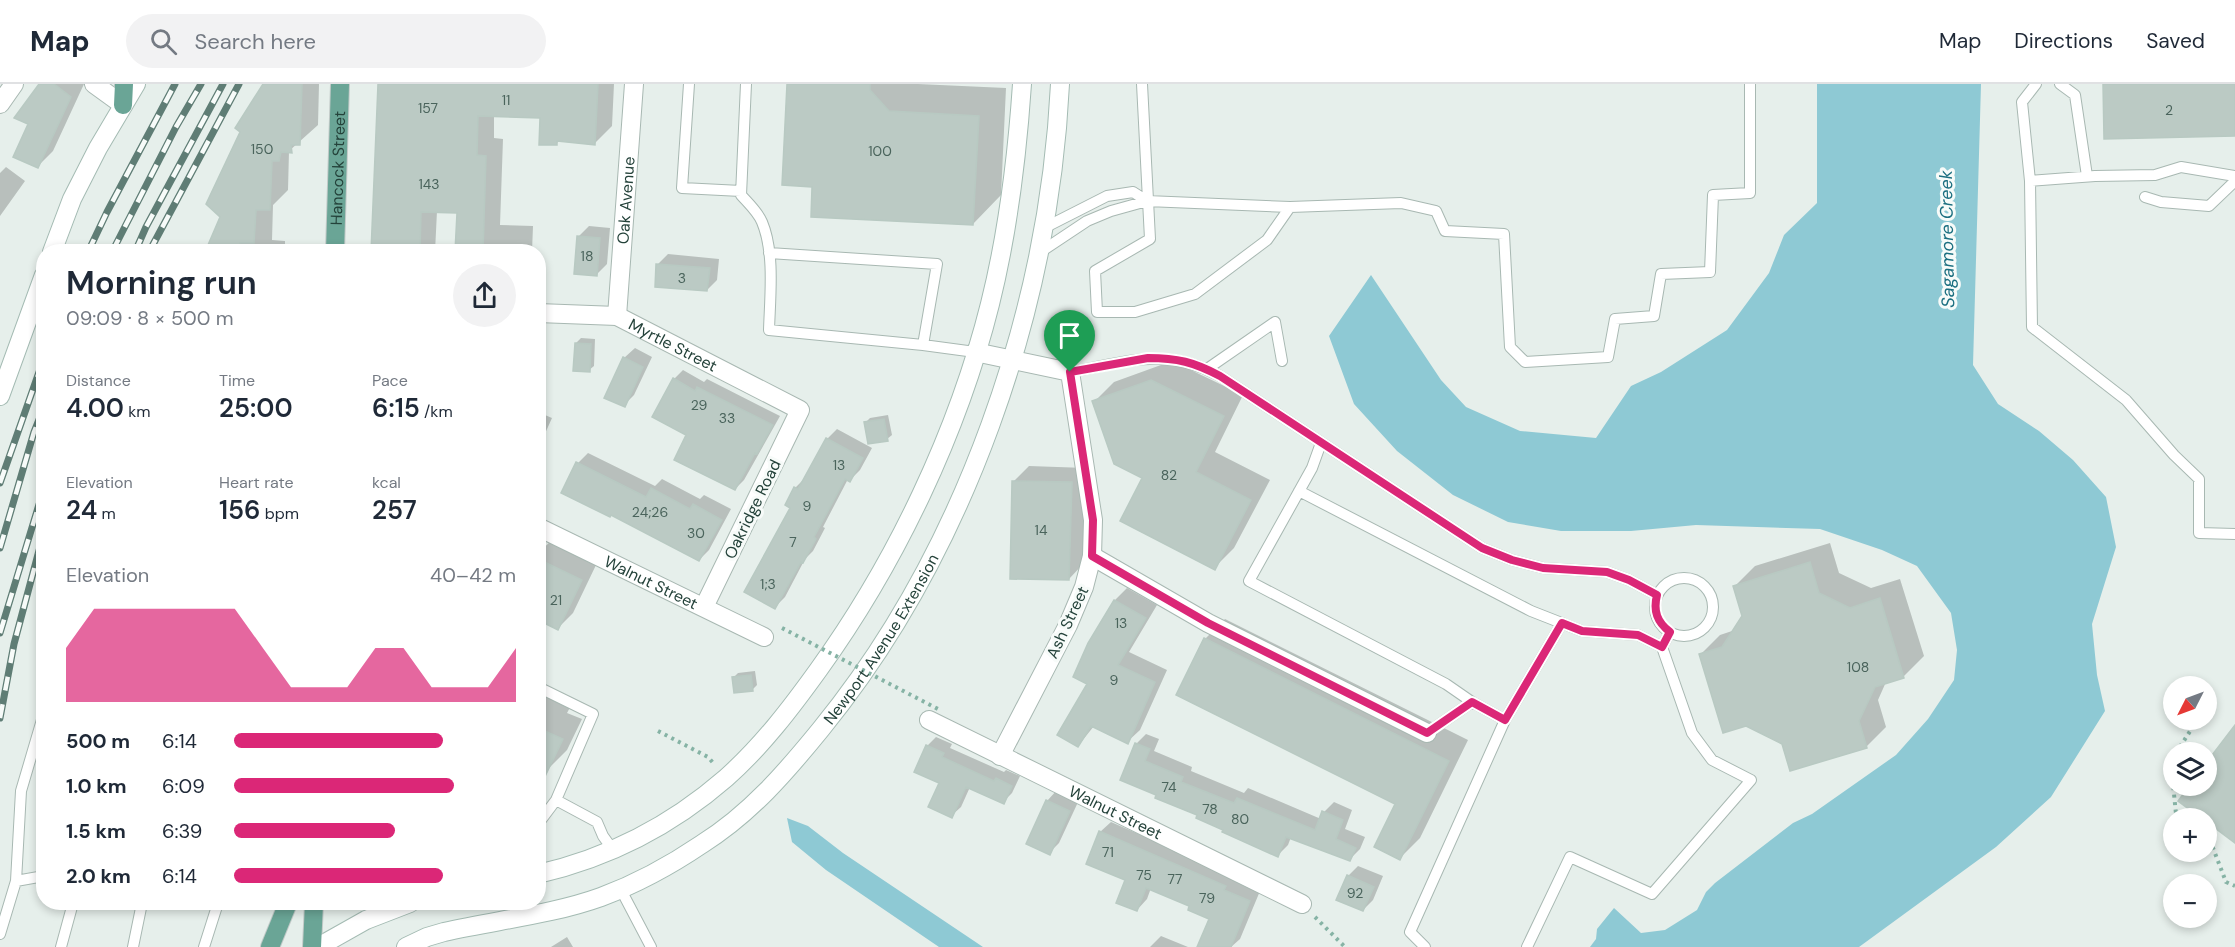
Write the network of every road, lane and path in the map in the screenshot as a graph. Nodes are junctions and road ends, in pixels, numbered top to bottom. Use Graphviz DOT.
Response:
graph roads {
  1 [pos="14,84"];
  2 [pos="94,84"];
  3 [pos="124,84"];
  4 [pos="136,84"];
  5 [pos="340,84"];
  6 [pos="634,84"];
  7 [pos="689,84"];
  8 [pos="746,84"];
  9 [pos="1022,84"];
  10 [pos="1059,84"];
  11 [pos="1142,84"];
  12 [pos="1750,84"];
  13 [pos="2036,84"];
  14 [pos="2060,84"];
  15 [pos="0,104"];
  16 [pos="123,105"];
  17 [pos="2087,176"];
  18 [pos="2235,178"];
  19 [pos="2030,180"];
  20 [pos="741,191"];
  21 [pos="2145,197"];
  22 [pos="1147,201"];
  23 [pos="1290,207"];
  24 [pos="1044,228"];
  25 [pos="55,244"];
  26 [pos="335,244"];
  27 [pos="769,253"];
  28 [pos="1039,253"];
  29 [pos="36,296"];
  30 [pos="546,313"];
  31 [pos="617,316"];
  32 [pos="923,345"];
  33 [pos="975,352"];
  34 [pos="1013,359"];
  35 [pos="1282,361"];
  36 [pos="1207,369"];
  37 [pos="1070,372"];
  38 [pos="1,389"];
  39 [pos="800,410"];
  40 [pos="1322,443"];
  41 [pos="1299,491"];
  42 [pos="546,531"];
  43 [pos="2235,534"];
  44 [pos="1092,556"];
  45 [pos="1657,595"];
  46 [pos="704,607"];
  47 [pos="1562,623"];
  48 [pos="782,628"];
  49 [pos="1670,632"];
  50 [pos="764,637"];
  51 [pos="1662,647"];
  52 [pos="546,691"];
  53 [pos="1472,702"];
  54 [pos="934,715"];
  55 [pos="1505,720"];
  56 [pos="658,731"];
  57 [pos="1427,733"];
  58 [pos="36,740"];
  59 [pos="1000,756"];
  60 [pos="708,757"];
  61 [pos="556,800"];
  62 [pos="546,813"];
  63 [pos="613,850"];
  64 [pos="2217,858"];
  65 [pos="546,872"];
  66 [pos="36,877"];
  67 [pos="16,881"];
  68 [pos="2235,886"];
  69 [pos="620,888"];
  70 [pos="1302,904"];
  71 [pos="71,910"];
  72 [pos="141,910"];
  73 [pos="216,910"];
  74 [pos="285,910"];
  75 [pos="314,910"];
  76 [pos="392,910"];
  77 [pos="0,934"];
  78 [pos="61,947"];
  79 [pos="133,947"];
  80 [pos="204,947"];
  81 [pos="270,947"];
  82 [pos="312,947"];
  83 [pos="318,947"];
  84 [pos="406,947"];
  85 [pos="651,947"];
  86 [pos="1345,947"];
  87 [pos="1425,947"];
  88 [pos="1527,947"];
  1 -- 15 [label="street"];
  2 -- 16 [label="street"];
  3 -- 16 [label="main road"];
  4 -- 16 [label="street"];
  5 -- 26 [label="main road, Hancock Street"];
  6 -- 31 [label="street, Oak Avenue"];
  7 -- 20 [label="lane"];
  8 -- 20 [label="lane"];
  9 -- 33 [label="street, Newport Avenue Extension"];
  10 -- 24 [label="street, Newport Avenue Extension"];
  11 -- 22 [label="lane"];
  12 -- 23 [label="lane"];
  13 -- 19 [label="lane"];
  14 -- 17 [label="lane"];
  16 -- 25 [label="street"];
  17 -- 18 [label="lane"];
  17 -- 19 [label="lane"];
  18 -- 21 [label="lane"];
  19 -- 43 [label="lane"];
  20 -- 27 [label="lane"];
  22 -- 23 [label="lane"];
  22 -- 23 [label="lane"];
  22 -- 24 [label="lane"];
  22 -- 28 [label="lane"];
  24 -- 28 [label="street, Newport Avenue Extension"];
  27 -- 32 [label="lane"];
  27 -- 32 [label="lane"];
  28 -- 34 [label="street, Newport Avenue Extension"];
  29 -- 38 [label="street"];
  30 -- 31 [label="street, Myrtle Street"];
  31 -- 39 [label="street, Myrtle Street"];
  32 -- 33 [label="lane"];
  33 -- 34 [label="street"];
  33 -- 63 [label="street, Newport Avenue Extension"];
  34 -- 37 [label="street"];
  34 -- 69 [label="street, Newport Avenue Extension"];
  35 -- 36 [label="lane"];
  36 -- 37 [label="lane"];
  36 -- 40 [label="lane"];
  37 -- 44 [label="street, Ash Street"];
  39 -- 46 [label="street, Oakridge Road"];
  40 -- 41 [label="lane"];
  40 -- 45 [label="lane"];
  41 -- 47 [label="lane"];
  41 -- 53 [label="lane"];
  42 -- 46 [label="street, Walnut Street"];
  44 -- 57 [label="street"];
  44 -- 59 [label="street, Ash Street"];
  45 -- 49 [label="lane"];
  45 -- 49 [label="lane"];
  46 -- 50 [label="street, Walnut Street"];
  47 -- 51 [label="lane"];
  47 -- 55 [label="lane"];
  48 -- 54 [label="path, bridge"];
  49 -- 51 [label="lane"];
  51 -- 88 [label="lane"];
  52 -- 61 [label="lane"];
  53 -- 55 [label="lane"];
  53 -- 57 [label="lane"];
  54 -- 59 [label="street, Walnut Street"];
  55 -- 87 [label="lane"];
  56 -- 60 [label="path"];
  58 -- 67 [label="lane"];
  59 -- 70 [label="street, Walnut Street"];
  61 -- 62 [label="lane"];
  61 -- 63 [label="lane"];
  63 -- 65 [label="street, Newport Avenue Extension"];
  64 -- 68 [label="path"];
  66 -- 67 [label="lane"];
  67 -- 77 [label="lane"];
  69 -- 84 [label="street, Newport Avenue Extension"];
  69 -- 85 [label="lane"];
  70 -- 86 [label="path"];
  71 -- 78 [label="lane"];
  72 -- 79 [label="lane"];
  73 -- 80 [label="lane"];
  74 -- 81 [label="main road"];
  75 -- 82 [label="main road"];
  76 -- 83 [label="street"];
}
